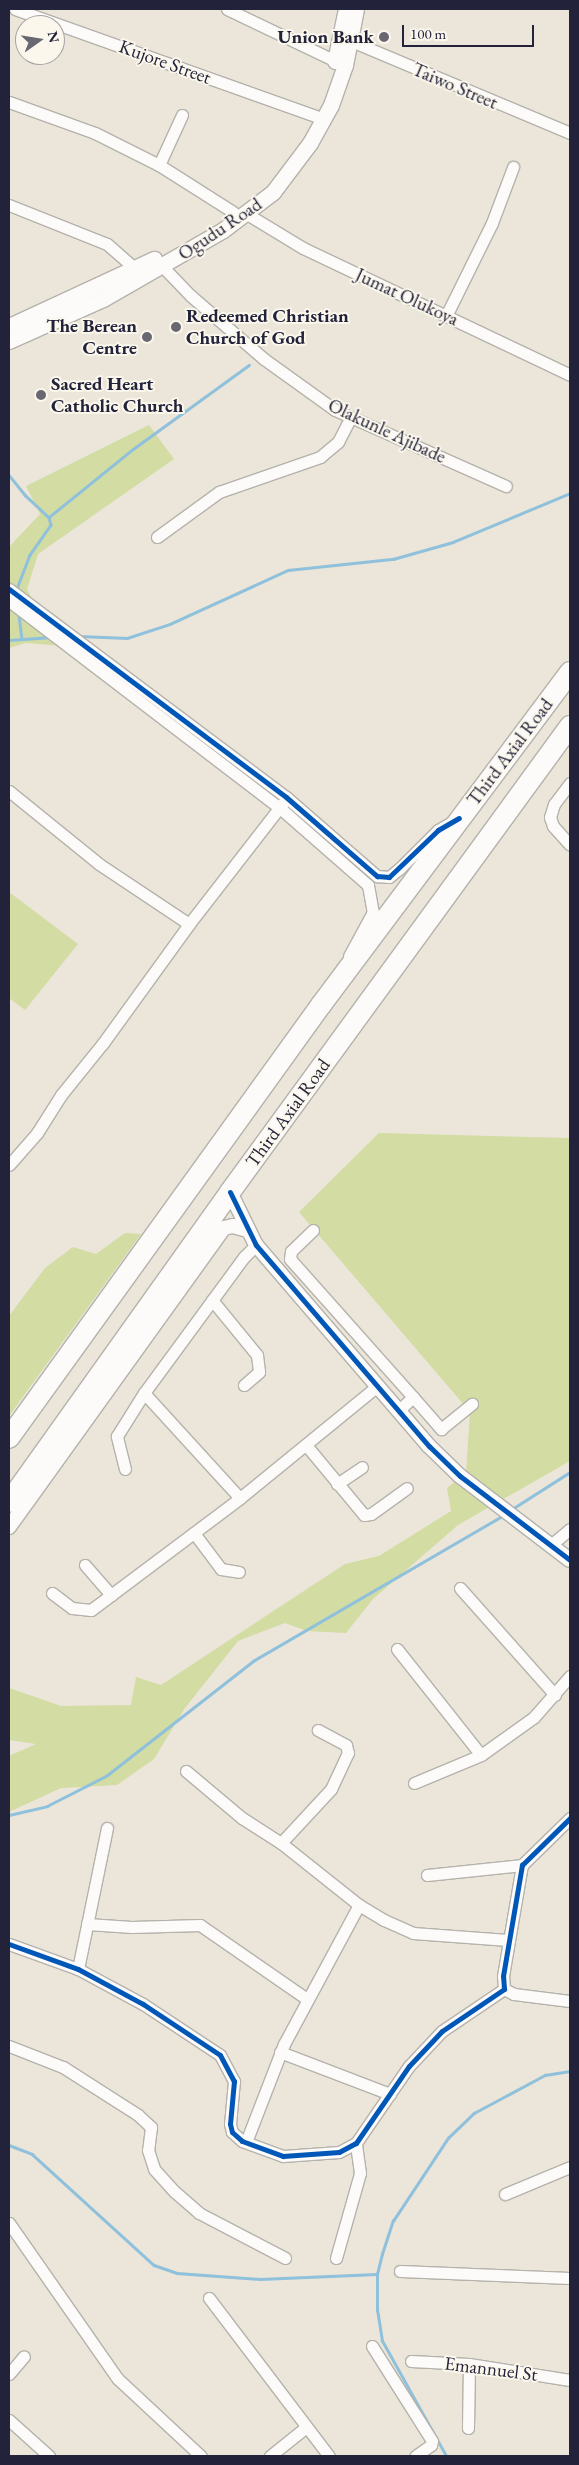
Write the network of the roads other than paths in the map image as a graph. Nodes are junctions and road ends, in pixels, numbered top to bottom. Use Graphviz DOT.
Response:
graph roads {
  1 [pos="14,9"];
  2 [pos="227,9"];
  3 [pos="346,9"];
  4 [pos="356,9"];
  5 [pos="346,39"];
  6 [pos="340,63"];
  7 [pos="9,102"];
  8 [pos="182,115"];
  9 [pos="316,116"];
  10 [pos="570,133"];
  11 [pos="160,165"];
  12 [pos="513,167"];
  13 [pos="9,205"];
  14 [pos="240,213"];
  15 [pos="162,266"];
  16 [pos="139,272"];
  17 [pos="446,316"];
  18 [pos="12,322"];
  19 [pos="9,341"];
  20 [pos="570,375"];
  21 [pos="350,418"];
  22 [pos="506,486"];
  23 [pos="157,537"];
  24 [pos="9,589"];
  25 [pos="9,601"];
  26 [pos="72,644"];
  27 [pos="570,672"];
  28 [pos="570,726"];
  29 [pos="570,783"];
  30 [pos="9,791"];
  31 [pos="286,797"];
  32 [pos="280,808"];
  33 [pos="459,818"];
  34 [pos="570,845"];
  35 [pos="189,924"];
  36 [pos="339,983"];
  37 [pos="9,1165"];
  38 [pos="230,1192"];
  39 [pos="247,1230"];
  40 [pos="312,1230"];
  41 [pos="256,1245"];
  42 [pos="212,1300"];
  43 [pos="244,1385"];
  44 [pos="376,1387"];
  45 [pos="144,1393"];
  46 [pos="413,1397"];
  47 [pos="472,1404"];
  48 [pos="398,1411"];
  49 [pos="9,1438"];
  50 [pos="306,1445"];
  51 [pos="362,1467"];
  52 [pos="125,1469"];
  53 [pos="337,1484"];
  54 [pos="407,1488"];
  55 [pos="240,1498"];
  56 [pos="9,1502"];
  57 [pos="9,1527"];
  58 [pos="570,1528"];
  59 [pos="194,1533"];
  60 [pos="558,1549"];
  61 [pos="85,1564"];
  62 [pos="570,1568"];
  63 [pos="238,1572"];
  64 [pos="460,1588"];
  65 [pos="52,1593"];
  66 [pos="110,1595"];
  67 [pos="397,1649"];
  68 [pos="570,1676"];
  69 [pos="555,1695"];
  70 [pos="318,1730"];
  71 [pos="481,1755"];
  72 [pos="186,1770"];
  73 [pos="414,1783"];
  74 [pos="570,1818"];
  75 [pos="107,1828"];
  76 [pos="281,1843"];
  77 [pos="522,1866"];
  78 [pos="427,1875"];
  79 [pos="359,1905"];
  80 [pos="87,1924"];
  81 [pos="508,1940"];
  82 [pos="9,1944"];
  83 [pos="78,1969"];
  84 [pos="504,1989"];
  85 [pos="307,1999"];
  86 [pos="570,2001"];
  87 [pos="9,2046"];
  88 [pos="280,2052"];
  89 [pos="390,2094"];
  90 [pos="246,2142"];
  91 [pos="356,2143"];
  92 [pos="570,2167"];
  93 [pos="505,2194"];
  94 [pos="9,2223"];
  95 [pos="285,2258"];
  96 [pos="336,2258"];
  97 [pos="400,2271"];
  98 [pos="570,2278"];
  99 [pos="208,2298"];
  100 [pos="372,2346"];
  101 [pos="24,2356"];
  102 [pos="411,2361"];
  103 [pos="469,2364"];
  104 [pos="9,2374"];
  105 [pos="570,2380"];
  106 [pos="9,2420"];
  107 [pos="305,2428"];
  108 [pos="468,2428"];
  109 [pos="49,2456"];
  110 [pos="201,2456"];
  111 [pos="270,2456"];
  112 [pos="329,2456"];
  113 [pos="415,2456"];
  1 -- 9 [label="street, Kujore Street"];
  2 -- 6 [label="street"];
  3 -- 5 [label="main road, Ogudu Road"];
  4 -- 5 [label="main road, Ogudu Road"];
  5 -- 6 [label="main road, Ogudu Road"];
  5 -- 10 [label="street, Taiwo Street"];
  6 -- 9 [label="main road, Ogudu Road"];
  6 -- 14 [label="main road, Ogudu Road"];
  7 -- 11 [label="street, Jumat Olukoya"];
  8 -- 11 [label="street"];
  9 -- 14 [label="main road, Ogudu Road"];
  11 -- 14 [label="street, Jumat Olukoya"];
  12 -- 17 [label="street"];
  13 -- 16 [label="street"];
  14 -- 15 [label="main road, Ogudu Road"];
  14 -- 16 [label="main road, Ogudu Road"];
  14 -- 17 [label="street, Jumat Olukoya"];
  15 -- 16 [label="main road, Ogudu Road"];
  15 -- 21 [label="street, Olakunle Ajibade"];
  16 -- 18 [label="main road, Ogudu Road"];
  16 -- 19 [label="main road, Ogudu Road"];
  17 -- 20 [label="street, Jumat Olukoya"];
  21 -- 22 [label="street, Olakunle Ajibade"];
  21 -- 23 [label="street"];
  24 -- 26 [label="street"];
  25 -- 26 [label="street"];
  26 -- 31 [label="street"];
  26 -- 32 [label="street"];
  27 -- 33 [label="highway, Third Axial Road"];
  28 -- 38 [label="highway, Third Axial Road"];
  29 -- 34 [label="street"];
  30 -- 35 [label="street"];
  31 -- 32 [label="street"];
  31 -- 33 [label="street"];
  32 -- 35 [label="street"];
  32 -- 36 [label="street"];
  33 -- 36 [label="highway, Third Axial Road"];
  35 -- 37 [label="street"];
  36 -- 49 [label="highway, Third Axial Road"];
  38 -- 39 [label="street"];
  38 -- 56 [label="highway, Third Axial Road"];
  39 -- 41 [label="street"];
  39 -- 57 [label="street"];
  40 -- 46 [label="street"];
  41 -- 42 [label="street"];
  41 -- 44 [label="street"];
  42 -- 43 [label="street"];
  42 -- 45 [label="street"];
  44 -- 48 [label="street"];
  44 -- 50 [label="street"];
  45 -- 52 [label="street"];
  45 -- 55 [label="street"];
  46 -- 47 [label="street"];
  46 -- 48 [label="street"];
  48 -- 60 [label="street"];
  50 -- 53 [label="street"];
  50 -- 55 [label="street"];
  51 -- 53 [label="street"];
  53 -- 54 [label="street"];
  55 -- 59 [label="street"];
  58 -- 60 [label="street"];
  59 -- 63 [label="street"];
  59 -- 66 [label="street"];
  60 -- 62 [label="street"];
  61 -- 66 [label="street"];
  64 -- 69 [label="street"];
  65 -- 66 [label="street"];
  67 -- 71 [label="street"];
  68 -- 69 [label="street"];
  69 -- 71 [label="street"];
  70 -- 76 [label="street"];
  71 -- 73 [label="street"];
  72 -- 76 [label="street"];
  74 -- 77 [label="street"];
  75 -- 80 [label="street"];
  76 -- 79 [label="street"];
  77 -- 78 [label="street"];
  77 -- 81 [label="street"];
  79 -- 81 [label="street"];
  79 -- 85 [label="street"];
  80 -- 83 [label="street"];
  80 -- 85 [label="street"];
  81 -- 84 [label="street"];
  82 -- 83 [label="street"];
  83 -- 90 [label="street"];
  84 -- 86 [label="street"];
  84 -- 89 [label="street"];
  85 -- 88 [label="street"];
  87 -- 95 [label="street"];
  88 -- 89 [label="street"];
  88 -- 90 [label="street"];
  89 -- 91 [label="street"];
  90 -- 91 [label="street"];
  91 -- 96 [label="street"];
  92 -- 93 [label="street"];
  94 -- 110 [label="street"];
  97 -- 98 [label="street"];
  99 -- 107 [label="street"];
  100 -- 113 [label="street"];
  101 -- 104 [label="street"];
  102 -- 103 [label="street, Emannuel St"];
  103 -- 105 [label="street, Emannuel St"];
  103 -- 108 [label="street"];
  106 -- 109 [label="street"];
  107 -- 111 [label="street"];
  107 -- 112 [label="street"];
}
